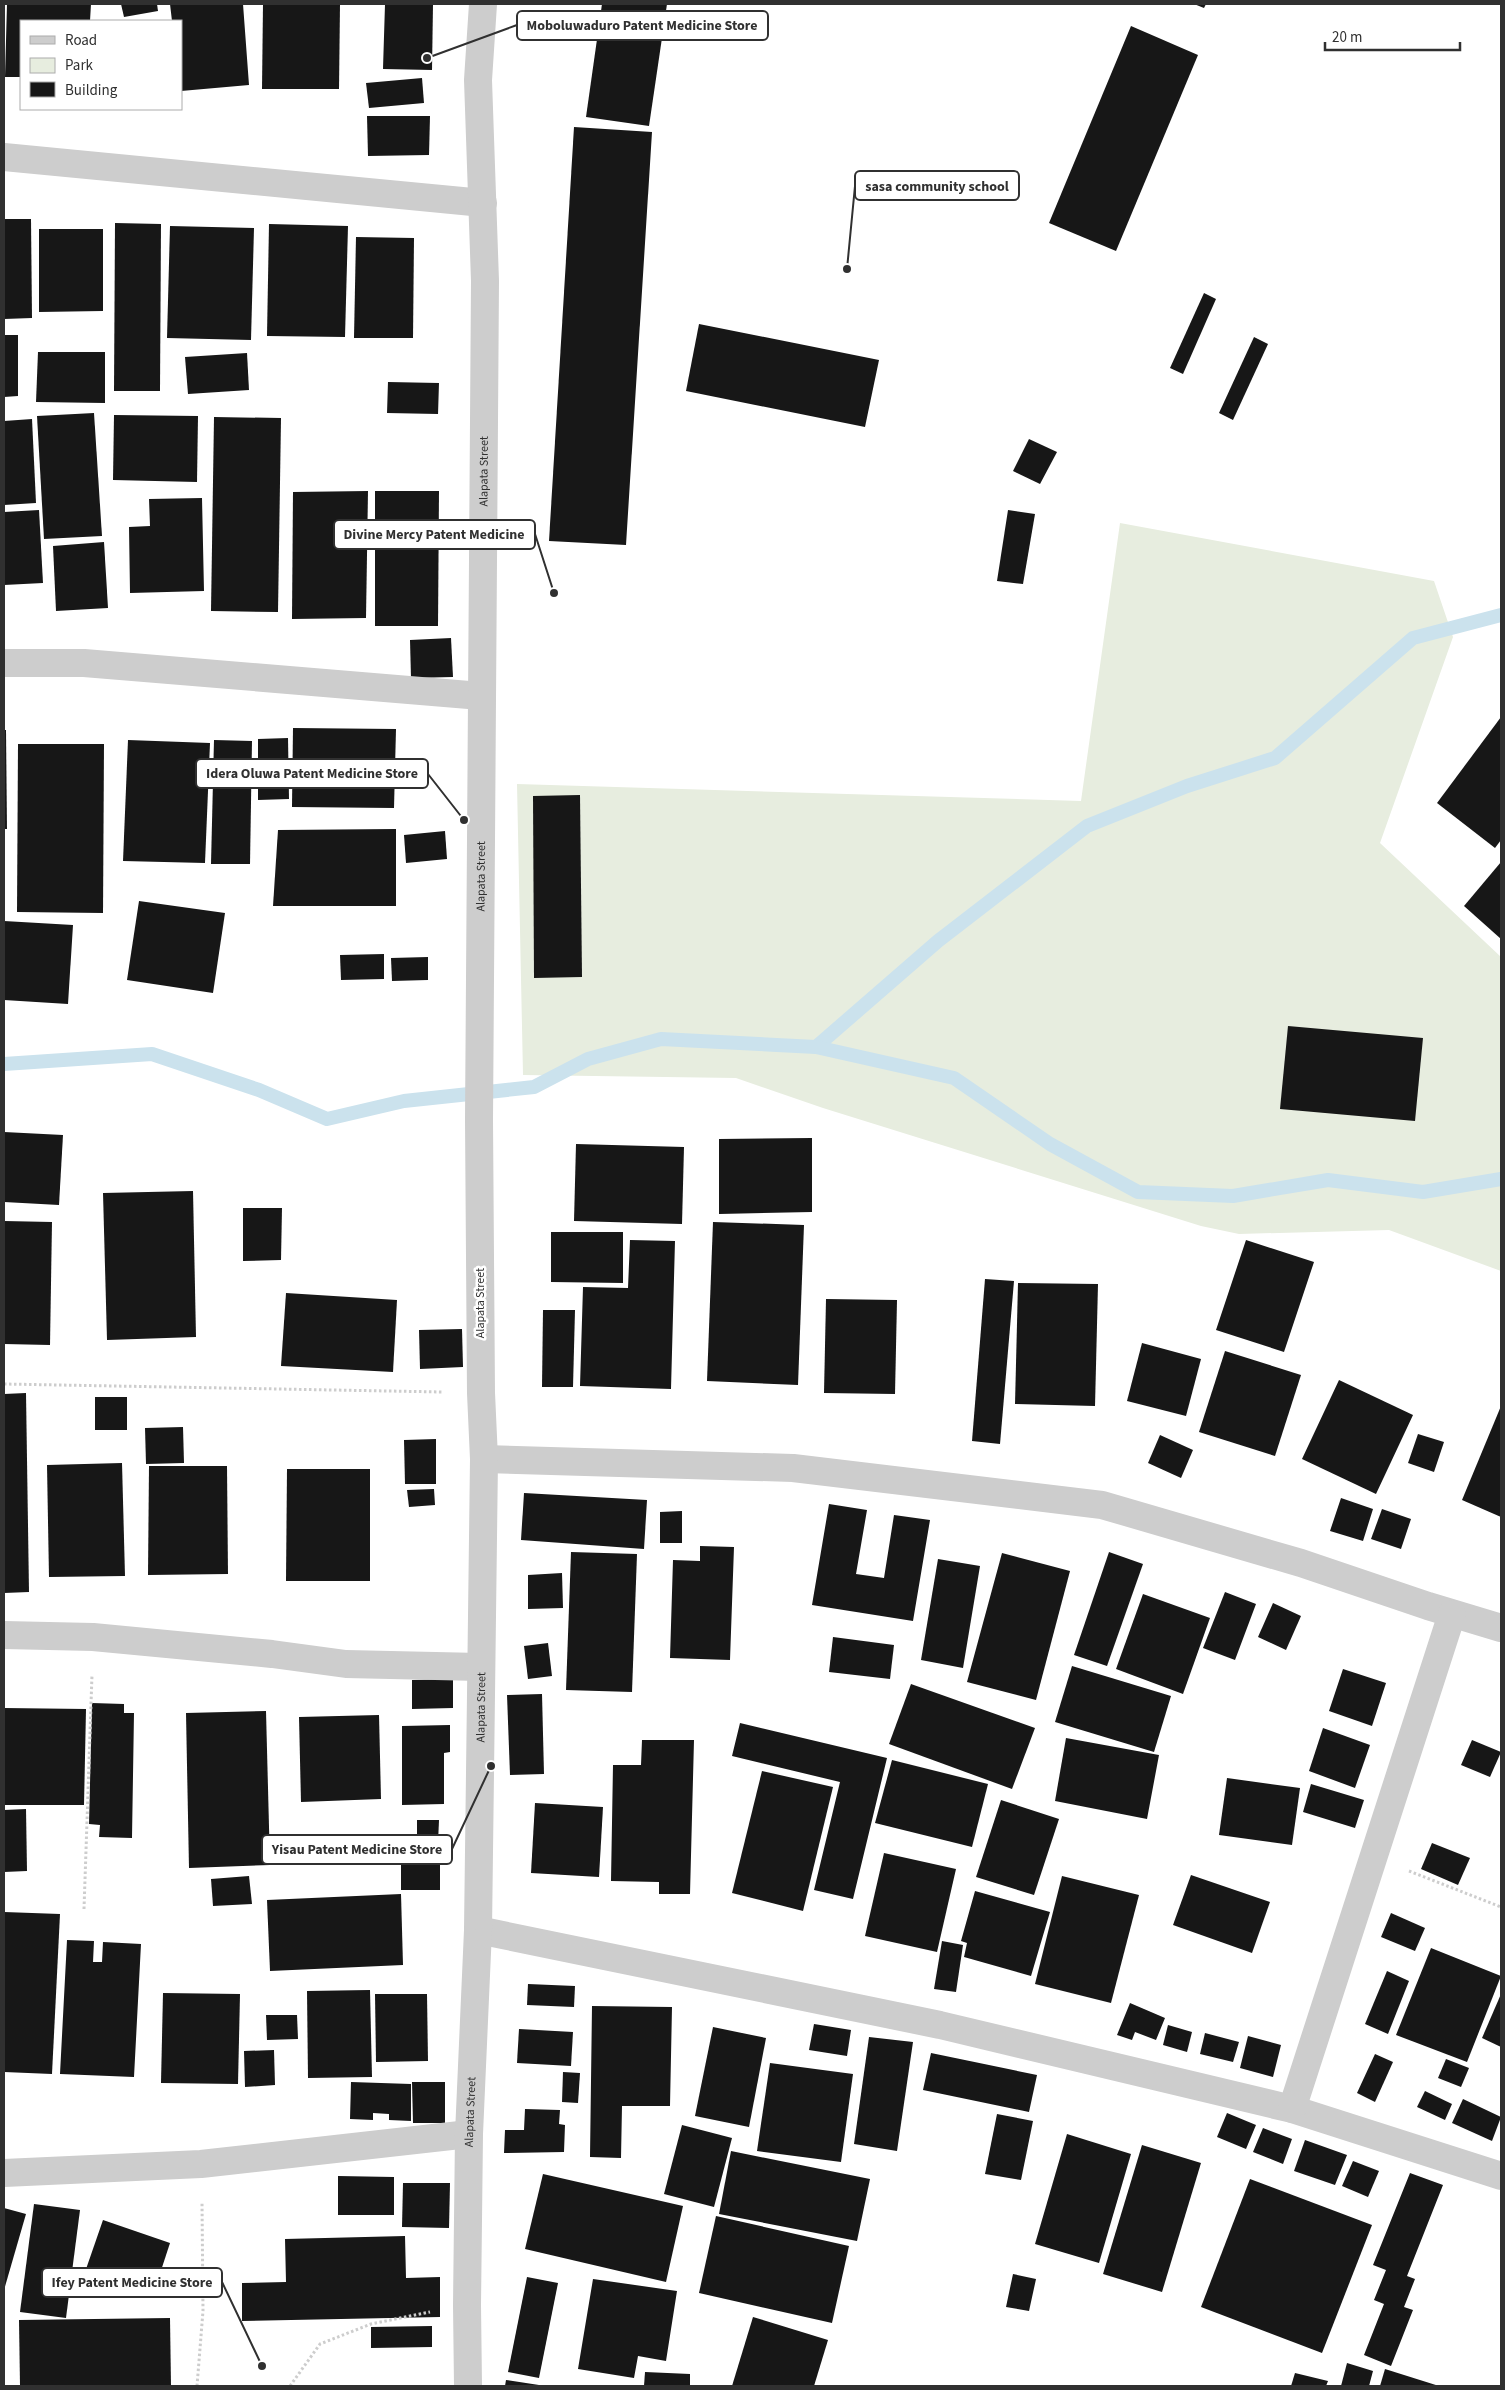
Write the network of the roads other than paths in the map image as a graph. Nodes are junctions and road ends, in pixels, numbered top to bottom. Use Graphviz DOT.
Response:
graph roads {
  1 [pos="483,4"];
  2 [pos="4,157"];
  3 [pos="483,203"];
  4 [pos="4,662"];
  5 [pos="482,696"];
  6 [pos="484,1458"];
  7 [pos="1452,1614"];
  8 [pos="1501,1628"];
  9 [pos="4,1635"];
  10 [pos="480,1667"];
  11 [pos="478,1930"];
  12 [pos="1292,2109"];
  13 [pos="469,2134"];
  14 [pos="4,2172"];
  15 [pos="1501,2176"];
  16 [pos="468,2386"];
  1 -- 3 [label="street, Alapata Street"];
  2 -- 3 [label="street"];
  3 -- 5 [label="street, Alapata Street"];
  4 -- 5 [label="street"];
  5 -- 6 [label="street, Alapata Street"];
  6 -- 7 [label="street"];
  6 -- 10 [label="street, Alapata Street"];
  7 -- 8 [label="street"];
  7 -- 12 [label="street"];
  9 -- 10 [label="street"];
  10 -- 11 [label="street, Alapata Street"];
  11 -- 12 [label="street"];
  11 -- 13 [label="street, Alapata Street"];
  12 -- 15 [label="street"];
  13 -- 14 [label="street"];
  13 -- 16 [label="street, Alapata Street"];
}
